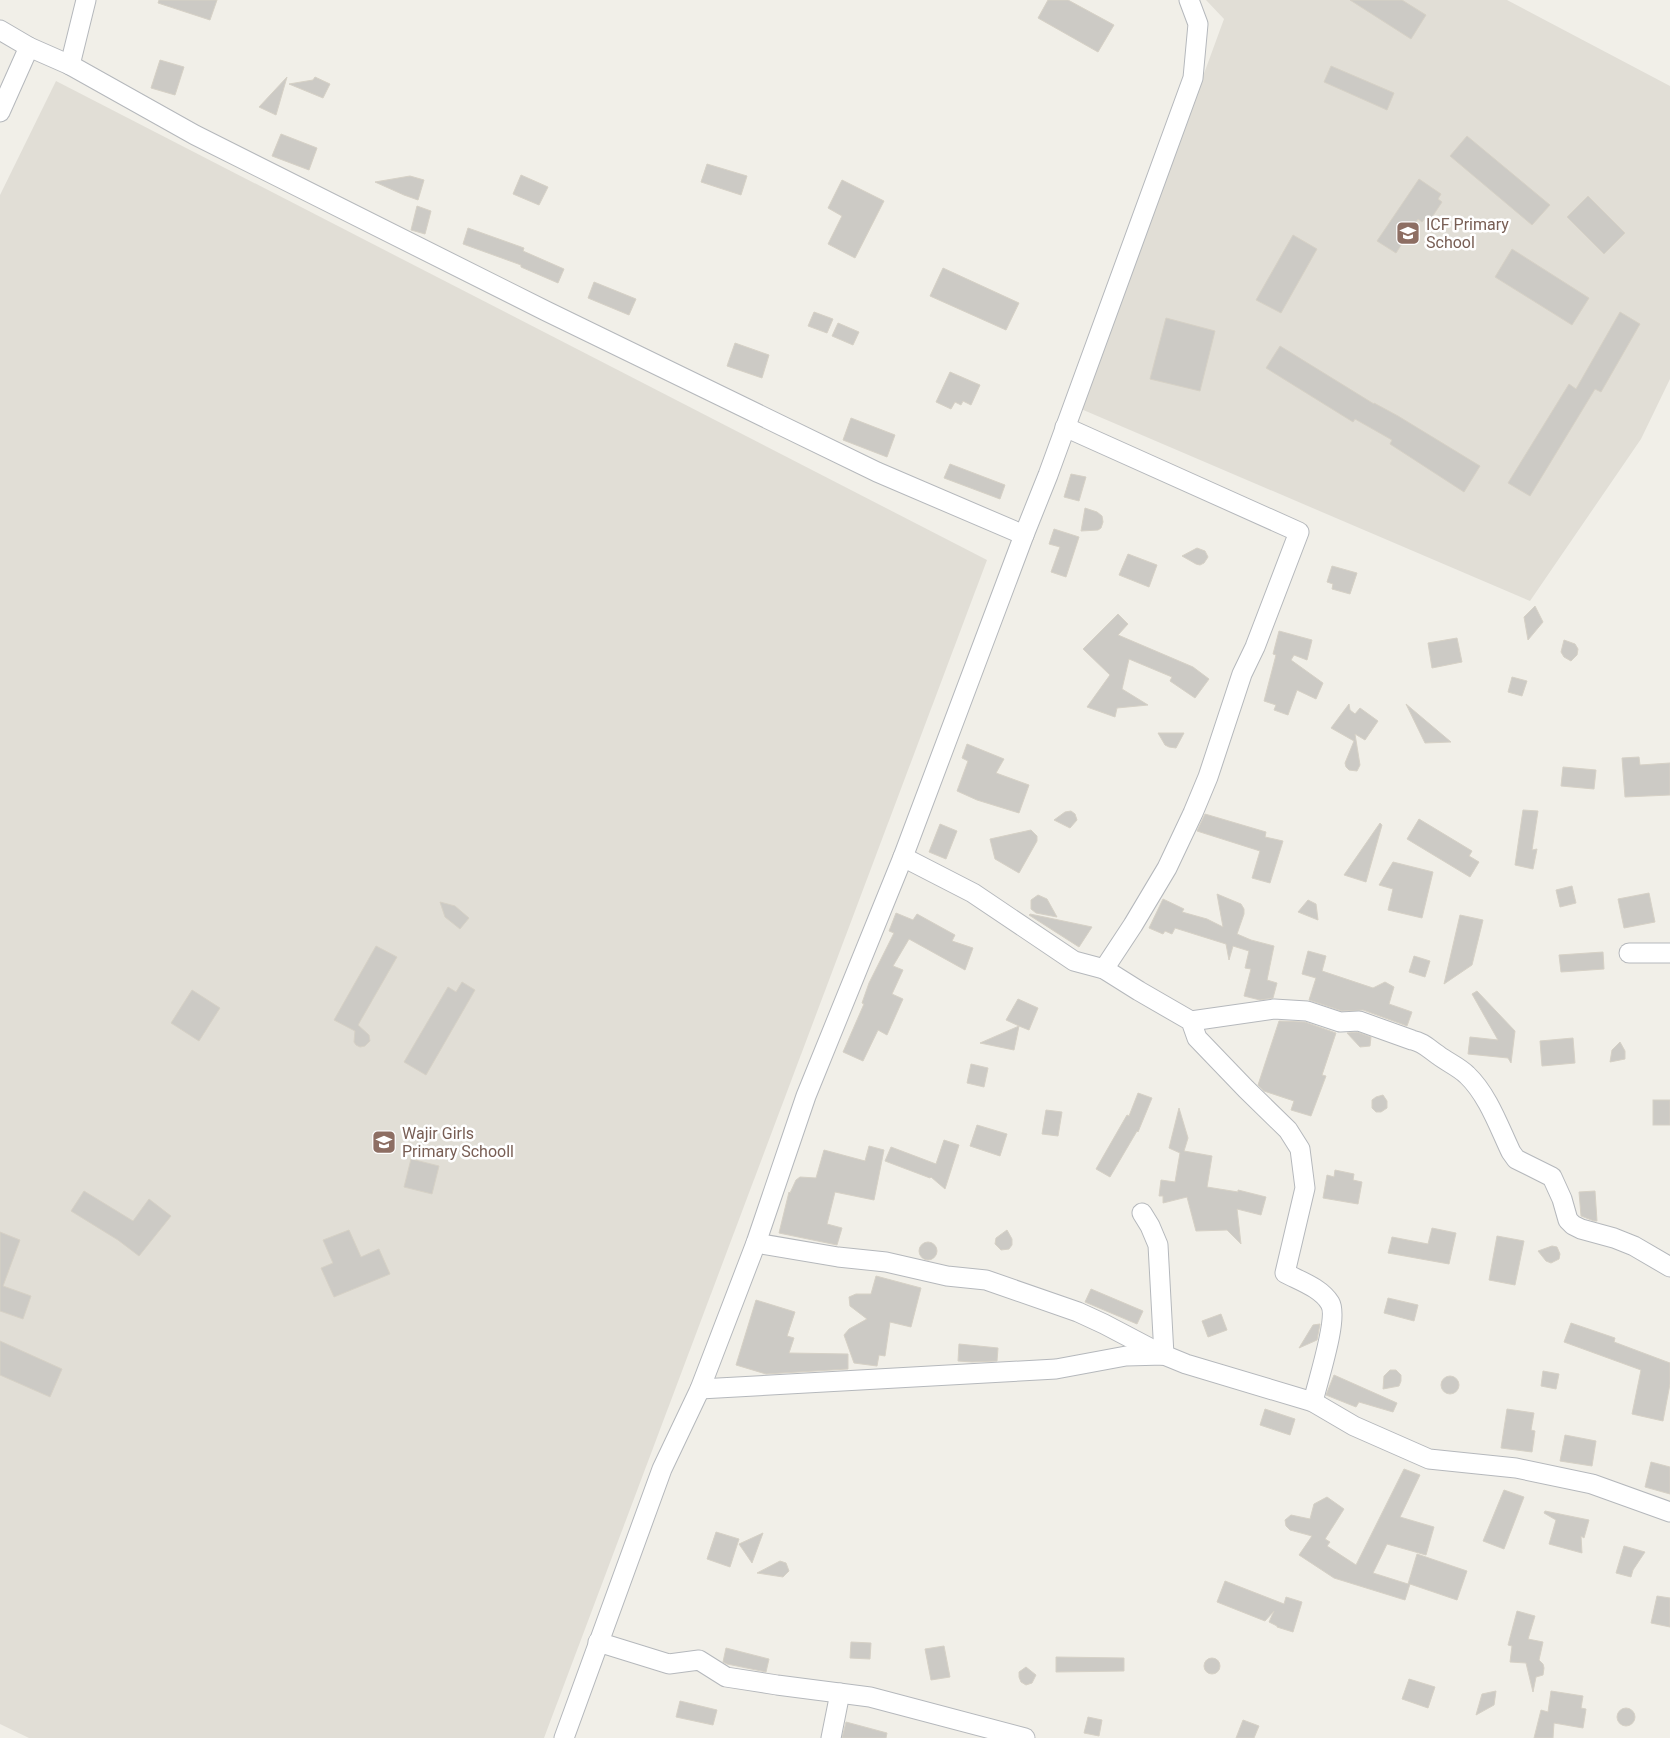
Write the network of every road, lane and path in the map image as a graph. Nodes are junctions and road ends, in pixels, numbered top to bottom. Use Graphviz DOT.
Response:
graph roads {
  1 [pos="86,0"];
  2 [pos="1189,0"];
  3 [pos="0,30"];
  4 [pos="29,47"];
  5 [pos="70,65"];
  6 [pos="0,112"];
  7 [pos="1065,427"];
  8 [pos="1024,535"];
  9 [pos="903,857"];
  10 [pos="1629,953"];
  11 [pos="1670,953"];
  12 [pos="1104,969"];
  13 [pos="1191,1020"];
  14 [pos="1142,1213"];
  15 [pos="756,1243"];
  16 [pos="1670,1267"];
  17 [pos="1164,1355"];
  18 [pos="700,1389"];
  19 [pos="1312,1402"];
  20 [pos="1670,1512"];
  21 [pos="598,1642"];
  22 [pos="840,1693"];
  23 [pos="564,1738"];
  24 [pos="831,1738"];
  25 [pos="1025,1738"];
  1 -- 5 [label="street"];
  2 -- 7 [label="street"];
  3 -- 4 [label="street"];
  4 -- 5 [label="street"];
  4 -- 6 [label="street"];
  5 -- 8 [label="street"];
  7 -- 8 [label="street"];
  7 -- 12 [label="street"];
  8 -- 9 [label="street"];
  9 -- 12 [label="street"];
  9 -- 15 [label="street"];
  10 -- 11 [label="street"];
  12 -- 13 [label="street"];
  13 -- 16 [label="street"];
  13 -- 19 [label="street"];
  14 -- 17 [label="street"];
  15 -- 17 [label="street"];
  15 -- 18 [label="street"];
  17 -- 18 [label="street"];
  17 -- 19 [label="street"];
  18 -- 21 [label="street"];
  19 -- 20 [label="street"];
  21 -- 22 [label="street"];
  21 -- 23 [label="street"];
  22 -- 24 [label="street"];
  22 -- 25 [label="street"];
}
